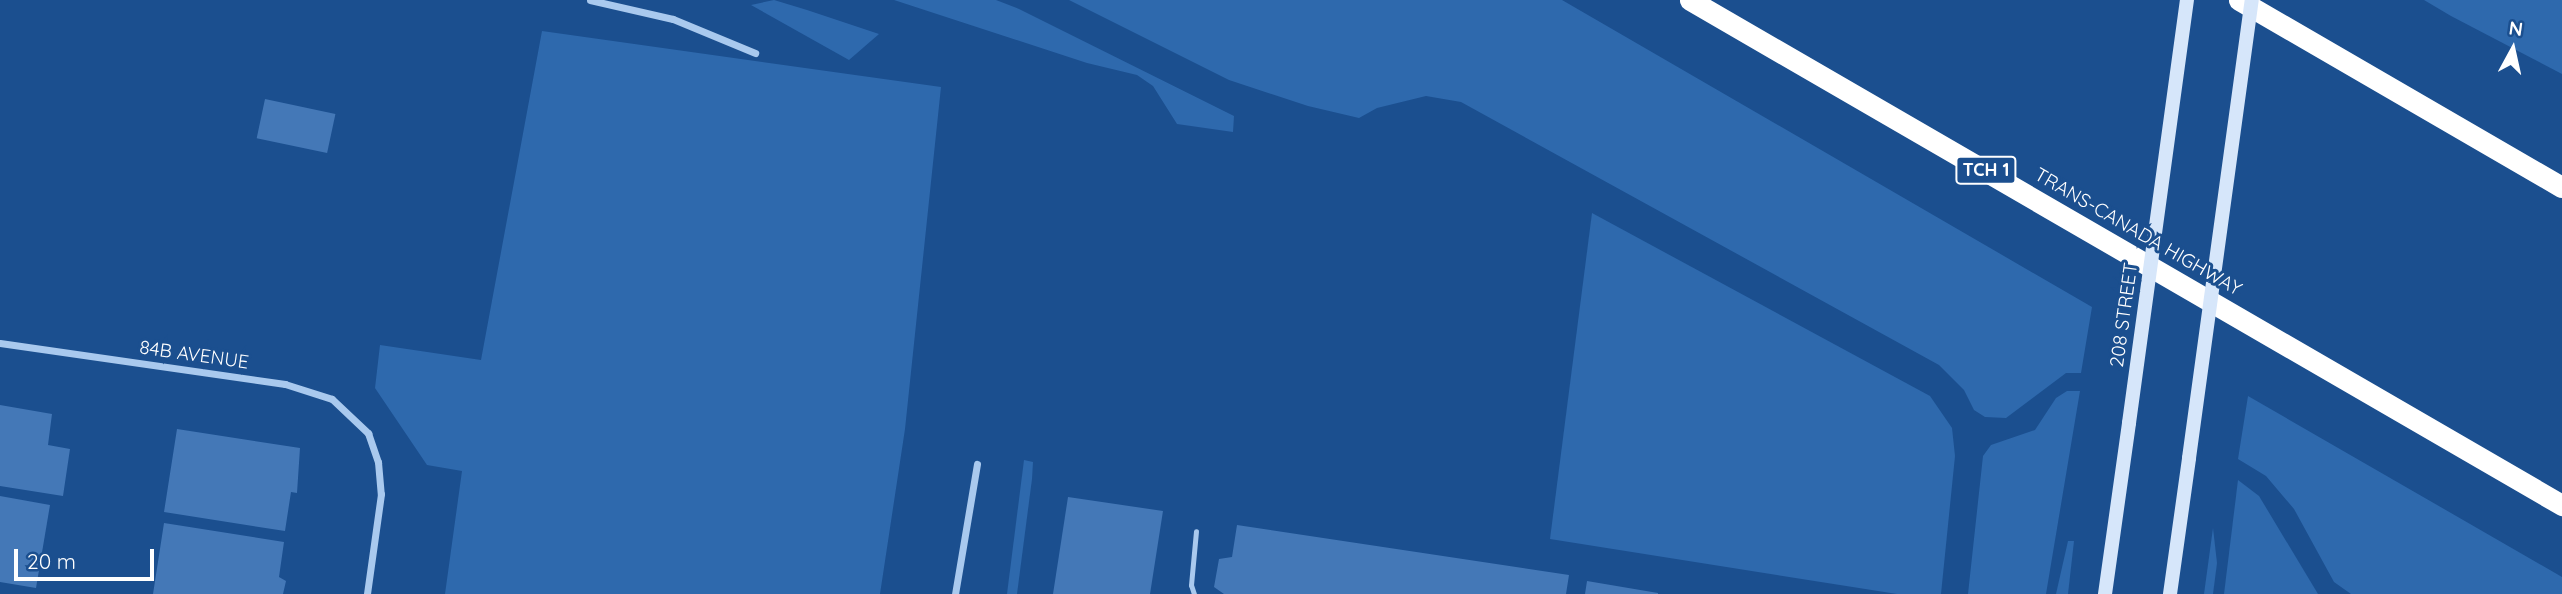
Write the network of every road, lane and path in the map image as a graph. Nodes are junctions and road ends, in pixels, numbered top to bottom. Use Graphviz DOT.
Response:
graph roads {
  1 [pos="590,0"];
  2 [pos="1690,0"];
  3 [pos="2187,0"];
  4 [pos="2239,0"];
  5 [pos="2252,0"];
  6 [pos="755,53"];
  7 [pos="2562,187"];
  8 [pos="0,343"];
  9 [pos="977,464"];
  10 [pos="2562,505"];
  11 [pos="1196,531"];
  12 [pos="368,594"];
  13 [pos="955,594"];
  14 [pos="1194,594"];
  15 [pos="2105,594"];
  16 [pos="2170,594"];
  1 -- 6 [label="street"];
  2 -- 10 [label="highway, TRANS-CANADA HIGHWAY / TCH 1"];
  3 -- 15 [label="main road, 208 STREET, bridge"];
  4 -- 7 [label="highway"];
  5 -- 16 [label="main road, bridge"];
  8 -- 12 [label="street, 84B AVENUE"];
  9 -- 13 [label="street"];
  11 -- 14 [label="lane"];
}
